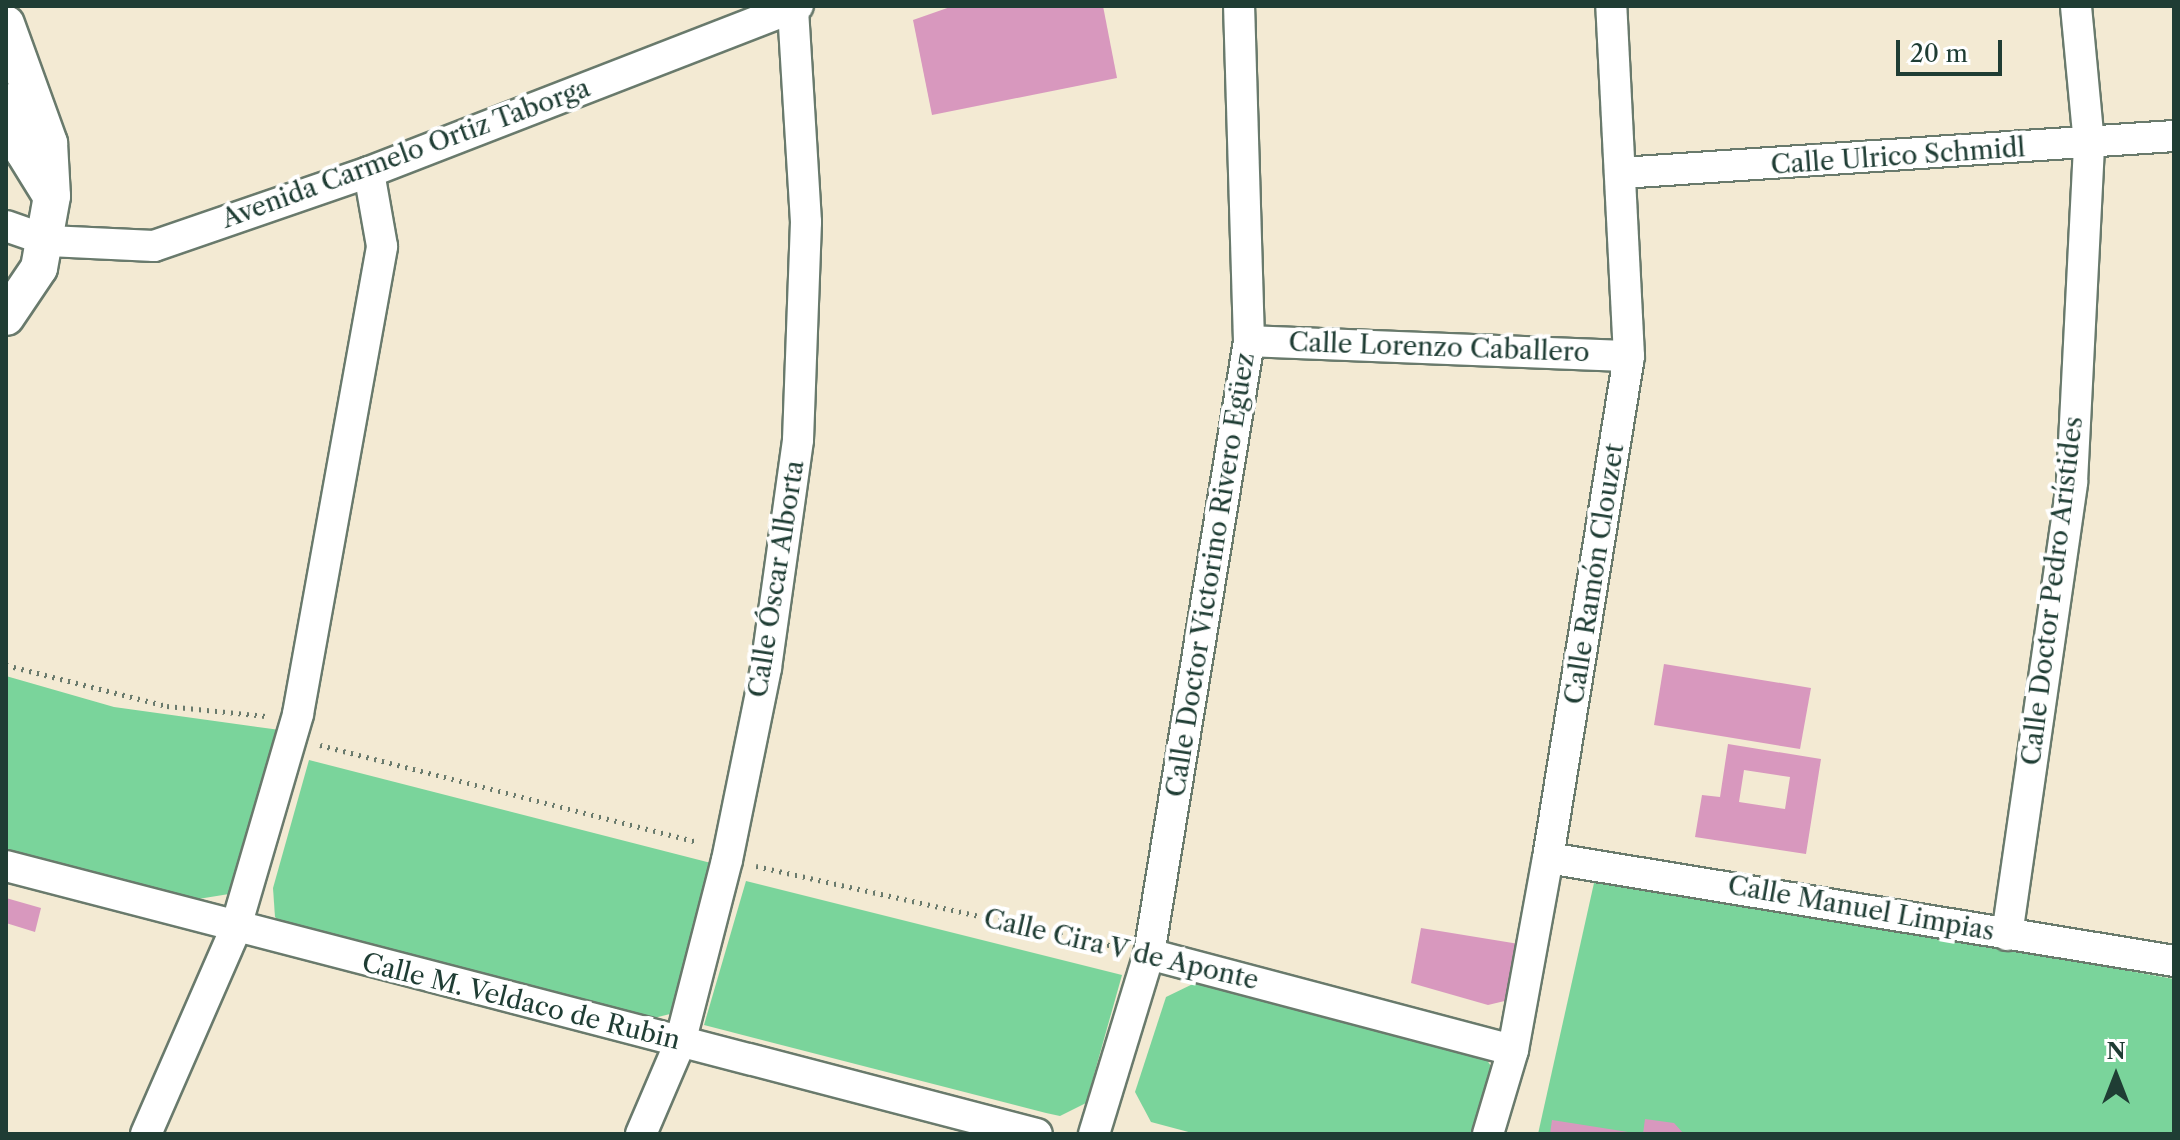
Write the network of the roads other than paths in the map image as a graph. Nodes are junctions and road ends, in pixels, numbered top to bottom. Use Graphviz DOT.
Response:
graph roads {
  1 [pos="1239,6"];
  2 [pos="1611,6"];
  3 [pos="2076,6"];
  4 [pos="795,7"];
  5 [pos="6,24"];
  6 [pos="6,102"];
  7 [pos="2174,136"];
  8 [pos="2089,144"];
  9 [pos="369,172"];
  10 [pos="1621,173"];
  11 [pos="52,196"];
  12 [pos="6,226"];
  13 [pos="49,241"];
  14 [pos="6,317"];
  15 [pos="1249,341"];
  16 [pos="1629,356"];
  17 [pos="1548,858"];
  18 [pos="6,866"];
  19 [pos="235,930"];
  20 [pos="2007,935"];
  21 [pos="1149,954"];
  22 [pos="2174,961"];
  23 [pos="680,1043"];
  24 [pos="1513,1050"];
  25 [pos="146,1134"];
  26 [pos="641,1134"];
  27 [pos="1037,1134"];
  28 [pos="1094,1134"];
  29 [pos="1488,1134"];
  1 -- 15 [label="street, Calle Doctor Victorino Rivero Egüez"];
  2 -- 10 [label="street, Calle Ramón Clouzet"];
  3 -- 8 [label="street, Calle Doctor Pedro Arístides"];
  4 -- 9 [label="street, Avenida Carmelo Ortiz Taborga"];
  4 -- 23 [label="street, Calle Óscar Alborta"];
  5 -- 11 [label="street"];
  6 -- 11 [label="street"];
  7 -- 8 [label="street, Calle Ulrico Schmidl"];
  8 -- 10 [label="street, Calle Ulrico Schmidl"];
  8 -- 20 [label="street, Calle Doctor Pedro Arístides"];
  9 -- 13 [label="street, Avenida Carmelo Ortiz Taborga"];
  9 -- 19 [label="street"];
  10 -- 16 [label="street, Calle Ramón Clouzet"];
  11 -- 13 [label="street"];
  12 -- 13 [label="street, Avenida Carmelo Ortiz Taborga"];
  13 -- 14 [label="street"];
  15 -- 16 [label="street, Calle Lorenzo Caballero"];
  15 -- 21 [label="street, Calle Doctor Victorino Rivero Egüez"];
  16 -- 17 [label="street, Calle Ramón Clouzet"];
  17 -- 20 [label="street, Calle Manuel Limpias"];
  17 -- 24 [label="street, Calle Ramón Clouzet"];
  18 -- 19 [label="street, Calle M. Veldaco de Rubin"];
  19 -- 23 [label="street, Calle M. Veldaco de Rubin"];
  19 -- 25 [label="street"];
  20 -- 22 [label="street, Calle Manuel Limpias"];
  21 -- 24 [label="street, Calle Cira V de Aponte"];
  21 -- 28 [label="street, Calle Doctor Victorino Rivero Egüez"];
  23 -- 26 [label="street, Calle Óscar Alborta"];
  23 -- 27 [label="street, Calle M. Veldaco de Rubin"];
  24 -- 29 [label="street, Calle Ramón Clouzet"];
}
